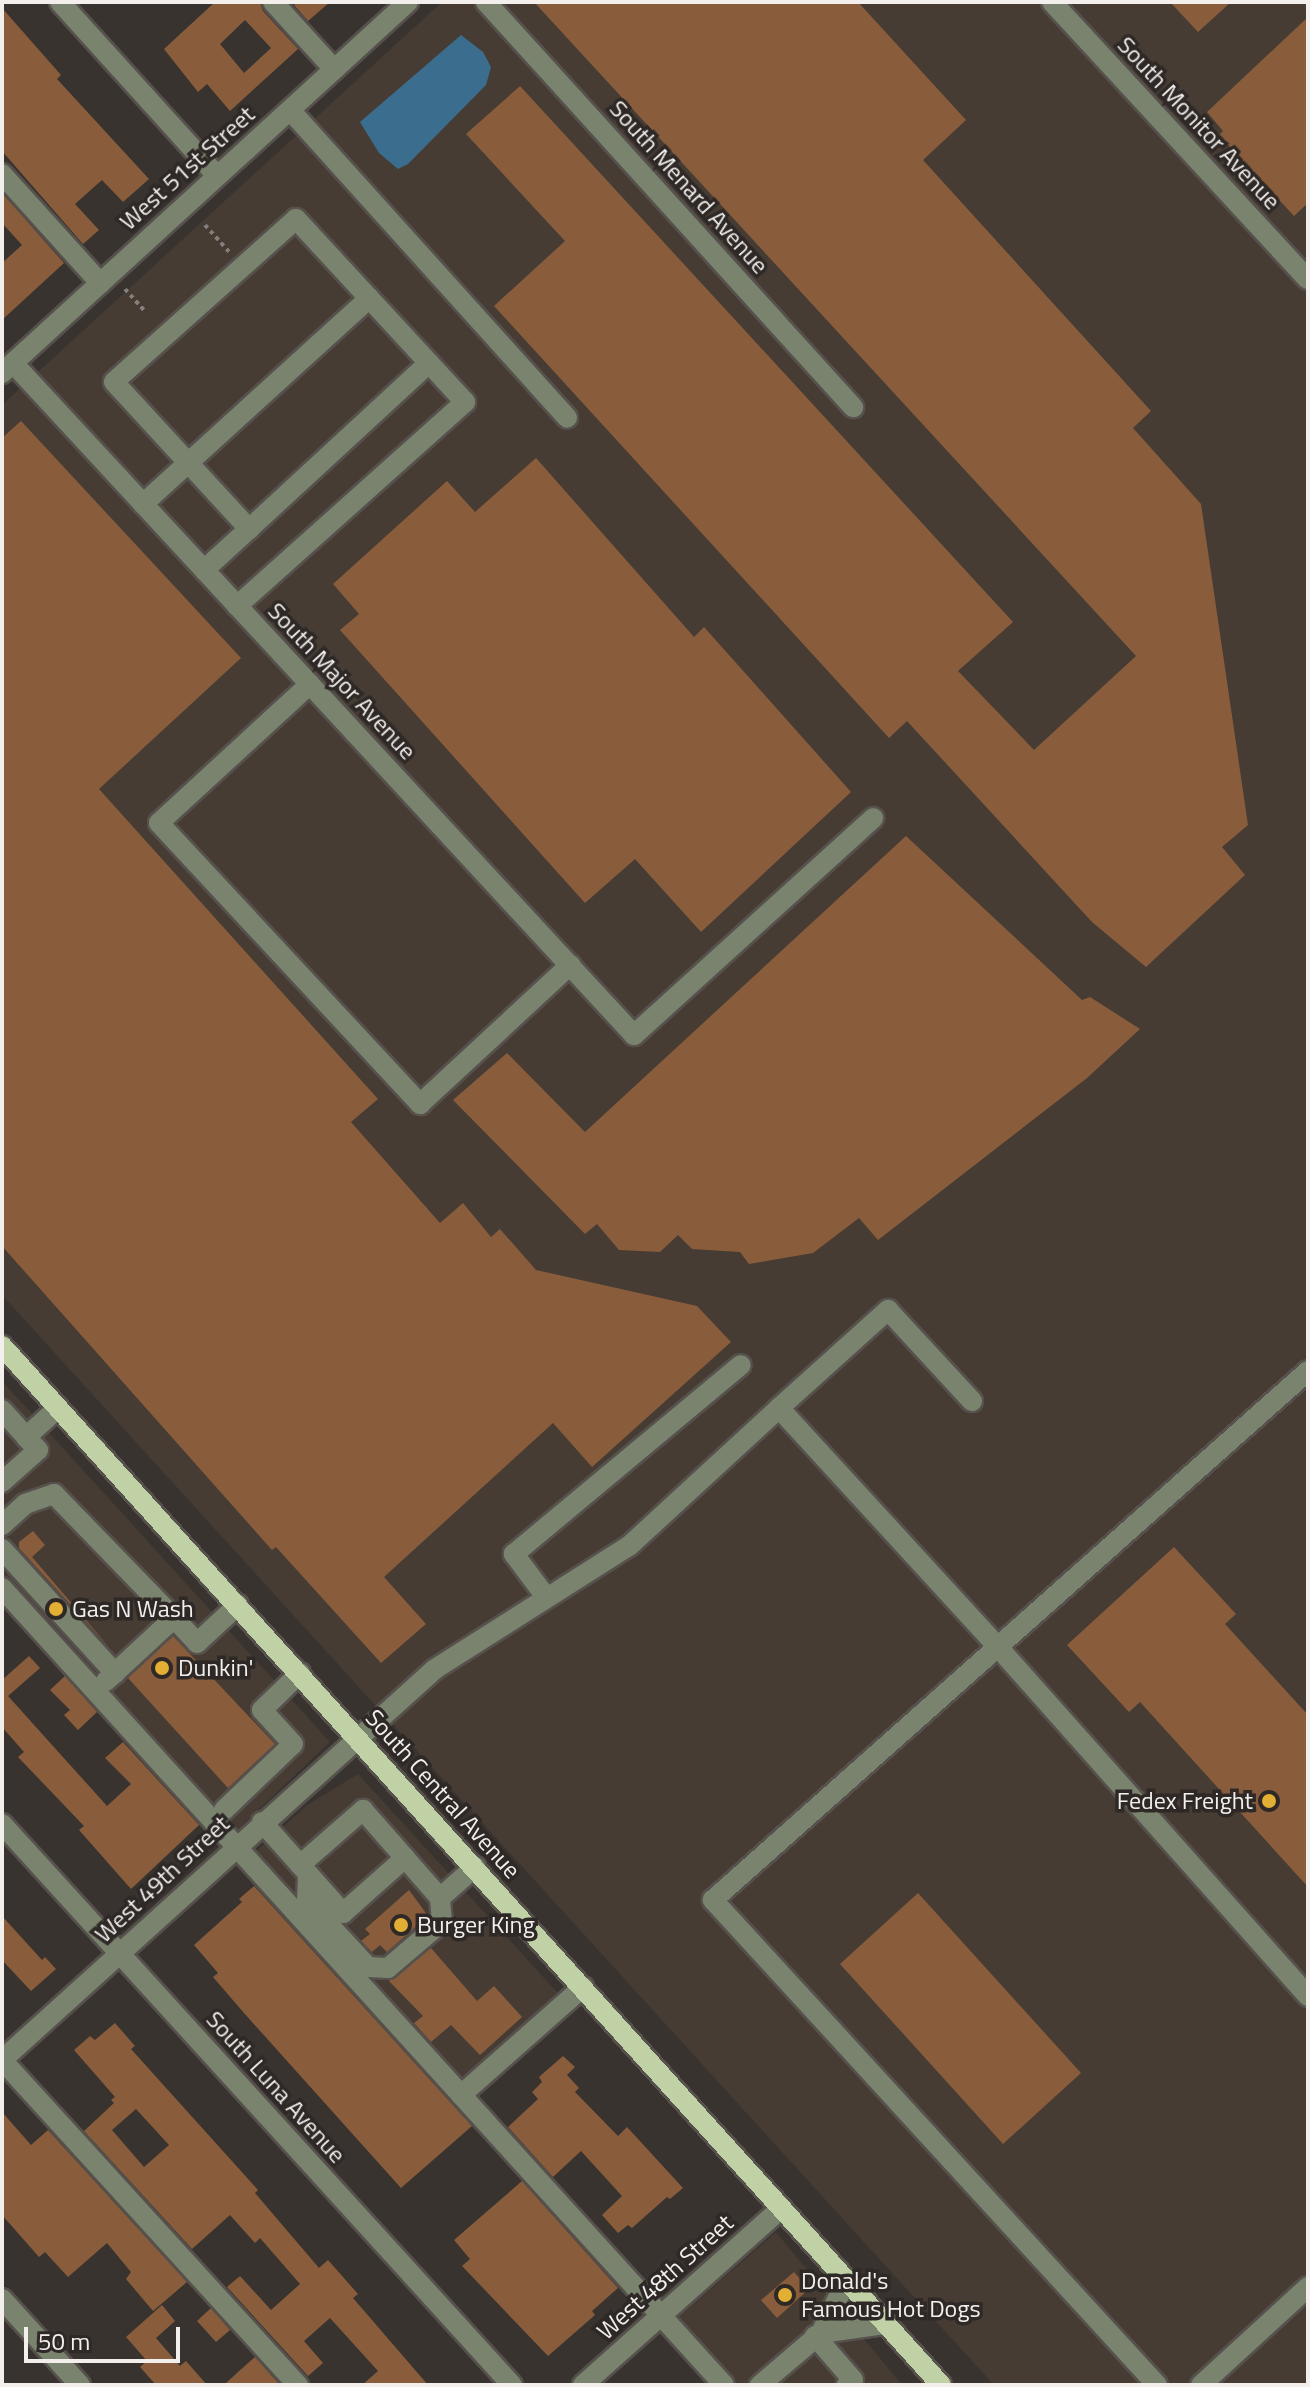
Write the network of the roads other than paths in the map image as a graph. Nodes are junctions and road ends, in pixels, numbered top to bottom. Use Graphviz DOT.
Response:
graph roads {
  1 [pos="60,2"];
  2 [pos="273,2"];
  3 [pos="408,2"];
  4 [pos="486,2"];
  5 [pos="1052,2"];
  6 [pos="334,69"];
  7 [pos="290,110"];
  8 [pos="2,174"];
  9 [pos="217,176"];
  10 [pos="1308,279"];
  11 [pos="100,283"];
  12 [pos="369,298"];
  13 [pos="429,363"];
  14 [pos="8,368"];
  15 [pos="853,407"];
  16 [pos="567,418"];
  17 [pos="189,463"];
  18 [pos="143,504"];
  19 [pos="249,529"];
  20 [pos="204,570"];
  21 [pos="237,606"];
  22 [pos="310,684"];
  23 [pos="873,818"];
  24 [pos="570,965"];
  25 [pos="2,1346"];
  26 [pos="741,1365"];
  27 [pos="1308,1371"];
  28 [pos="972,1401"];
  29 [pos="58,1408"];
  30 [pos="779,1408"];
  31 [pos="2,1410"];
  32 [pos="26,1437"];
  33 [pos="2,1482"];
  34 [pos="2,1525"];
  35 [pos="2,1549"];
  36 [pos="2,1588"];
  37 [pos="546,1597"];
  38 [pos="238,1605"];
  39 [pos="174,1618"];
  40 [pos="998,1647"];
  41 [pos="300,1673"];
  42 [pos="360,1740"];
  43 [pos="224,1810"];
  44 [pos="262,1822"];
  45 [pos="2,1824"];
  46 [pos="236,1846"];
  47 [pos="405,1858"];
  48 [pos="475,1867"];
  49 [pos="304,1870"];
  50 [pos="440,1898"];
  51 [pos="120,1954"];
  52 [pos="583,1987"];
  53 [pos="1308,1996"];
  54 [pos="2,2060"];
  55 [pos="461,2095"];
  56 [pos="782,2208"];
  57 [pos="847,2279"];
  58 [pos="1308,2287"];
  59 [pos="2,2299"];
  60 [pos="661,2316"];
  61 [pos="886,2324"];
  62 [pos="818,2334"];
  63 [pos="770,2381"];
  64 [pos="80,2385"];
  65 [pos="298,2385"];
  66 [pos="512,2385"];
  67 [pos="583,2385"];
  68 [pos="724,2385"];
  69 [pos="847,2385"];
  70 [pos="941,2385"];
  71 [pos="1157,2385"];
  72 [pos="1201,2385"];
  1 -- 9 [label="street"];
  2 -- 6 [label="street"];
  3 -- 6 [label="street, West 51st Street"];
  4 -- 15 [label="street, South Menard Avenue"];
  5 -- 10 [label="street, South Monitor Avenue"];
  6 -- 7 [label="street, West 51st Street"];
  7 -- 9 [label="street, West 51st Street"];
  7 -- 16 [label="street"];
  8 -- 11 [label="street"];
  9 -- 11 [label="street, West 51st Street"];
  11 -- 14 [label="street, West 51st Street"];
  12 -- 13 [label="street"];
  12 -- 17 [label="street"];
  12 -- 17 [label="street"];
  13 -- 19 [label="street"];
  13 -- 21 [label="street"];
  14 -- 18 [label="street, South Major Avenue"];
  17 -- 18 [label="street"];
  17 -- 19 [label="street"];
  18 -- 20 [label="street, South Major Avenue"];
  19 -- 20 [label="street"];
  20 -- 21 [label="street, South Major Avenue"];
  21 -- 22 [label="street, South Major Avenue"];
  22 -- 24 [label="street, South Major Avenue"];
  22 -- 24 [label="street"];
  23 -- 24 [label="street, South Major Avenue"];
  25 -- 29 [label="main road, South Central Avenue"];
  26 -- 37 [label="street"];
  27 -- 40 [label="street"];
  28 -- 30 [label="street, West 49th Street"];
  29 -- 32 [label="street"];
  29 -- 38 [label="main road, South Central Avenue"];
  30 -- 37 [label="street, West 49th Street"];
  30 -- 40 [label="street"];
  31 -- 32 [label="street"];
  32 -- 33 [label="street"];
  34 -- 39 [label="street"];
  35 -- 39 [label="street"];
  36 -- 46 [label="street"];
  37 -- 42 [label="street, West 49th Street"];
  38 -- 39 [label="street"];
  38 -- 41 [label="main road, South Central Avenue"];
  40 -- 53 [label="street"];
  40 -- 71 [label="street"];
  41 -- 42 [label="main road, South Central Avenue"];
  41 -- 43 [label="street"];
  42 -- 44 [label="street, West 49th Street"];
  42 -- 48 [label="main road, South Central Avenue"];
  44 -- 46 [label="street, West 49th Street"];
  44 -- 49 [label="street"];
  45 -- 51 [label="street, South Luna Avenue"];
  46 -- 51 [label="street, West 49th Street"];
  46 -- 55 [label="street"];
  47 -- 49 [label="street"];
  47 -- 49 [label="street"];
  47 -- 50 [label="street"];
  48 -- 50 [label="street"];
  48 -- 52 [label="main road, South Central Avenue"];
  49 -- 50 [label="street"];
  51 -- 54 [label="street, West 49th Street"];
  51 -- 66 [label="street, South Luna Avenue"];
  52 -- 55 [label="street"];
  52 -- 56 [label="main road, South Central Avenue"];
  54 -- 65 [label="street"];
  55 -- 60 [label="street"];
  56 -- 57 [label="main road, South Central Avenue"];
  56 -- 60 [label="street, West 48th Street"];
  57 -- 61 [label="main road, South Central Avenue"];
  57 -- 62 [label="street"];
  58 -- 72 [label="street"];
  59 -- 64 [label="street"];
  60 -- 67 [label="street, West 48th Street"];
  60 -- 68 [label="street"];
  61 -- 62 [label="street"];
  61 -- 70 [label="main road, South Central Avenue"];
  62 -- 63 [label="street"];
  62 -- 69 [label="street"];
}
